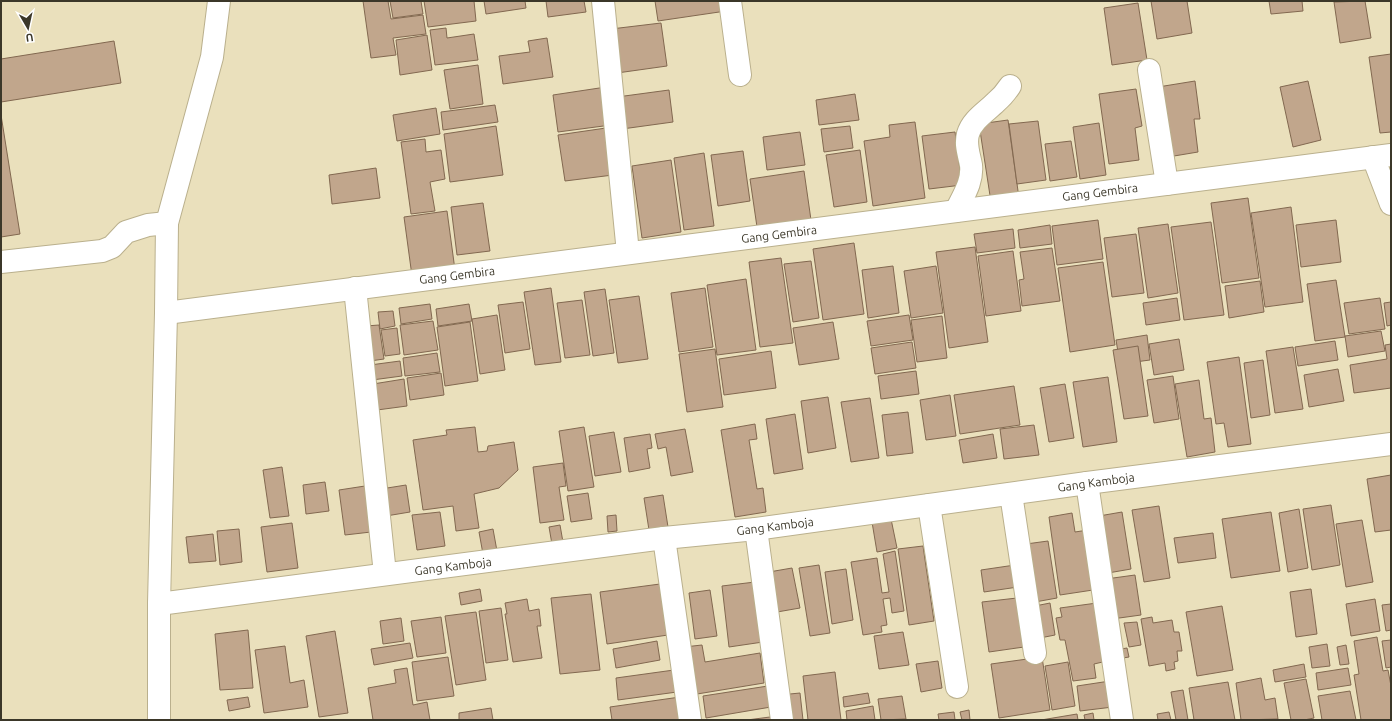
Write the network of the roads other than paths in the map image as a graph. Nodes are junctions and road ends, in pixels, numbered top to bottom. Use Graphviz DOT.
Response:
graph roads {
  1 [pos="219,1"];
  2 [pos="603,1"];
  3 [pos="730,1"];
  4 [pos="1149,70"];
  5 [pos="740,75"];
  6 [pos="1010,86"];
  7 [pos="1382,156"];
  8 [pos="1167,184"];
  9 [pos="1391,204"];
  10 [pos="956,211"];
  11 [pos="167,223"];
  12 [pos="628,253"];
  13 [pos="1,262"];
  14 [pos="355,288"];
  15 [pos="166,313"];
  16 [pos="1391,444"];
  17 [pos="1087,483"];
  18 [pos="1011,494"];
  19 [pos="929,505"];
  20 [pos="756,529"];
  21 [pos="664,538"];
  22 [pos="385,574"];
  23 [pos="158,604"];
  24 [pos="1035,653"];
  25 [pos="957,687"];
  26 [pos="159,720"];
  27 [pos="690,720"];
  28 [pos="782,720"];
  29 [pos="1122,720"];
  1 -- 11 [label="street"];
  2 -- 12 [label="street"];
  3 -- 5 [label="street"];
  4 -- 8 [label="street"];
  6 -- 10 [label="street"];
  7 -- 8 [label="street, Gang Gembira"];
  7 -- 9 [label="street"];
  8 -- 10 [label="street, Gang Gembira"];
  10 -- 12 [label="street, Gang Gembira"];
  11 -- 13 [label="street"];
  11 -- 15 [label="street"];
  12 -- 14 [label="street, Gang Gembira"];
  14 -- 15 [label="street, Gang Gembira"];
  14 -- 22 [label="street"];
  15 -- 23 [label="street"];
  16 -- 17 [label="street, Gang Kamboja"];
  17 -- 18 [label="street, Gang Kamboja"];
  17 -- 29 [label="street"];
  18 -- 19 [label="street, Gang Kamboja"];
  18 -- 24 [label="street"];
  19 -- 20 [label="street, Gang Kamboja"];
  19 -- 25 [label="street"];
  20 -- 21 [label="street, Gang Kamboja"];
  20 -- 28 [label="street"];
  21 -- 22 [label="street, Gang Kamboja"];
  21 -- 27 [label="street"];
  22 -- 23 [label="street, Gang Kamboja"];
  23 -- 26 [label="street"];
}
